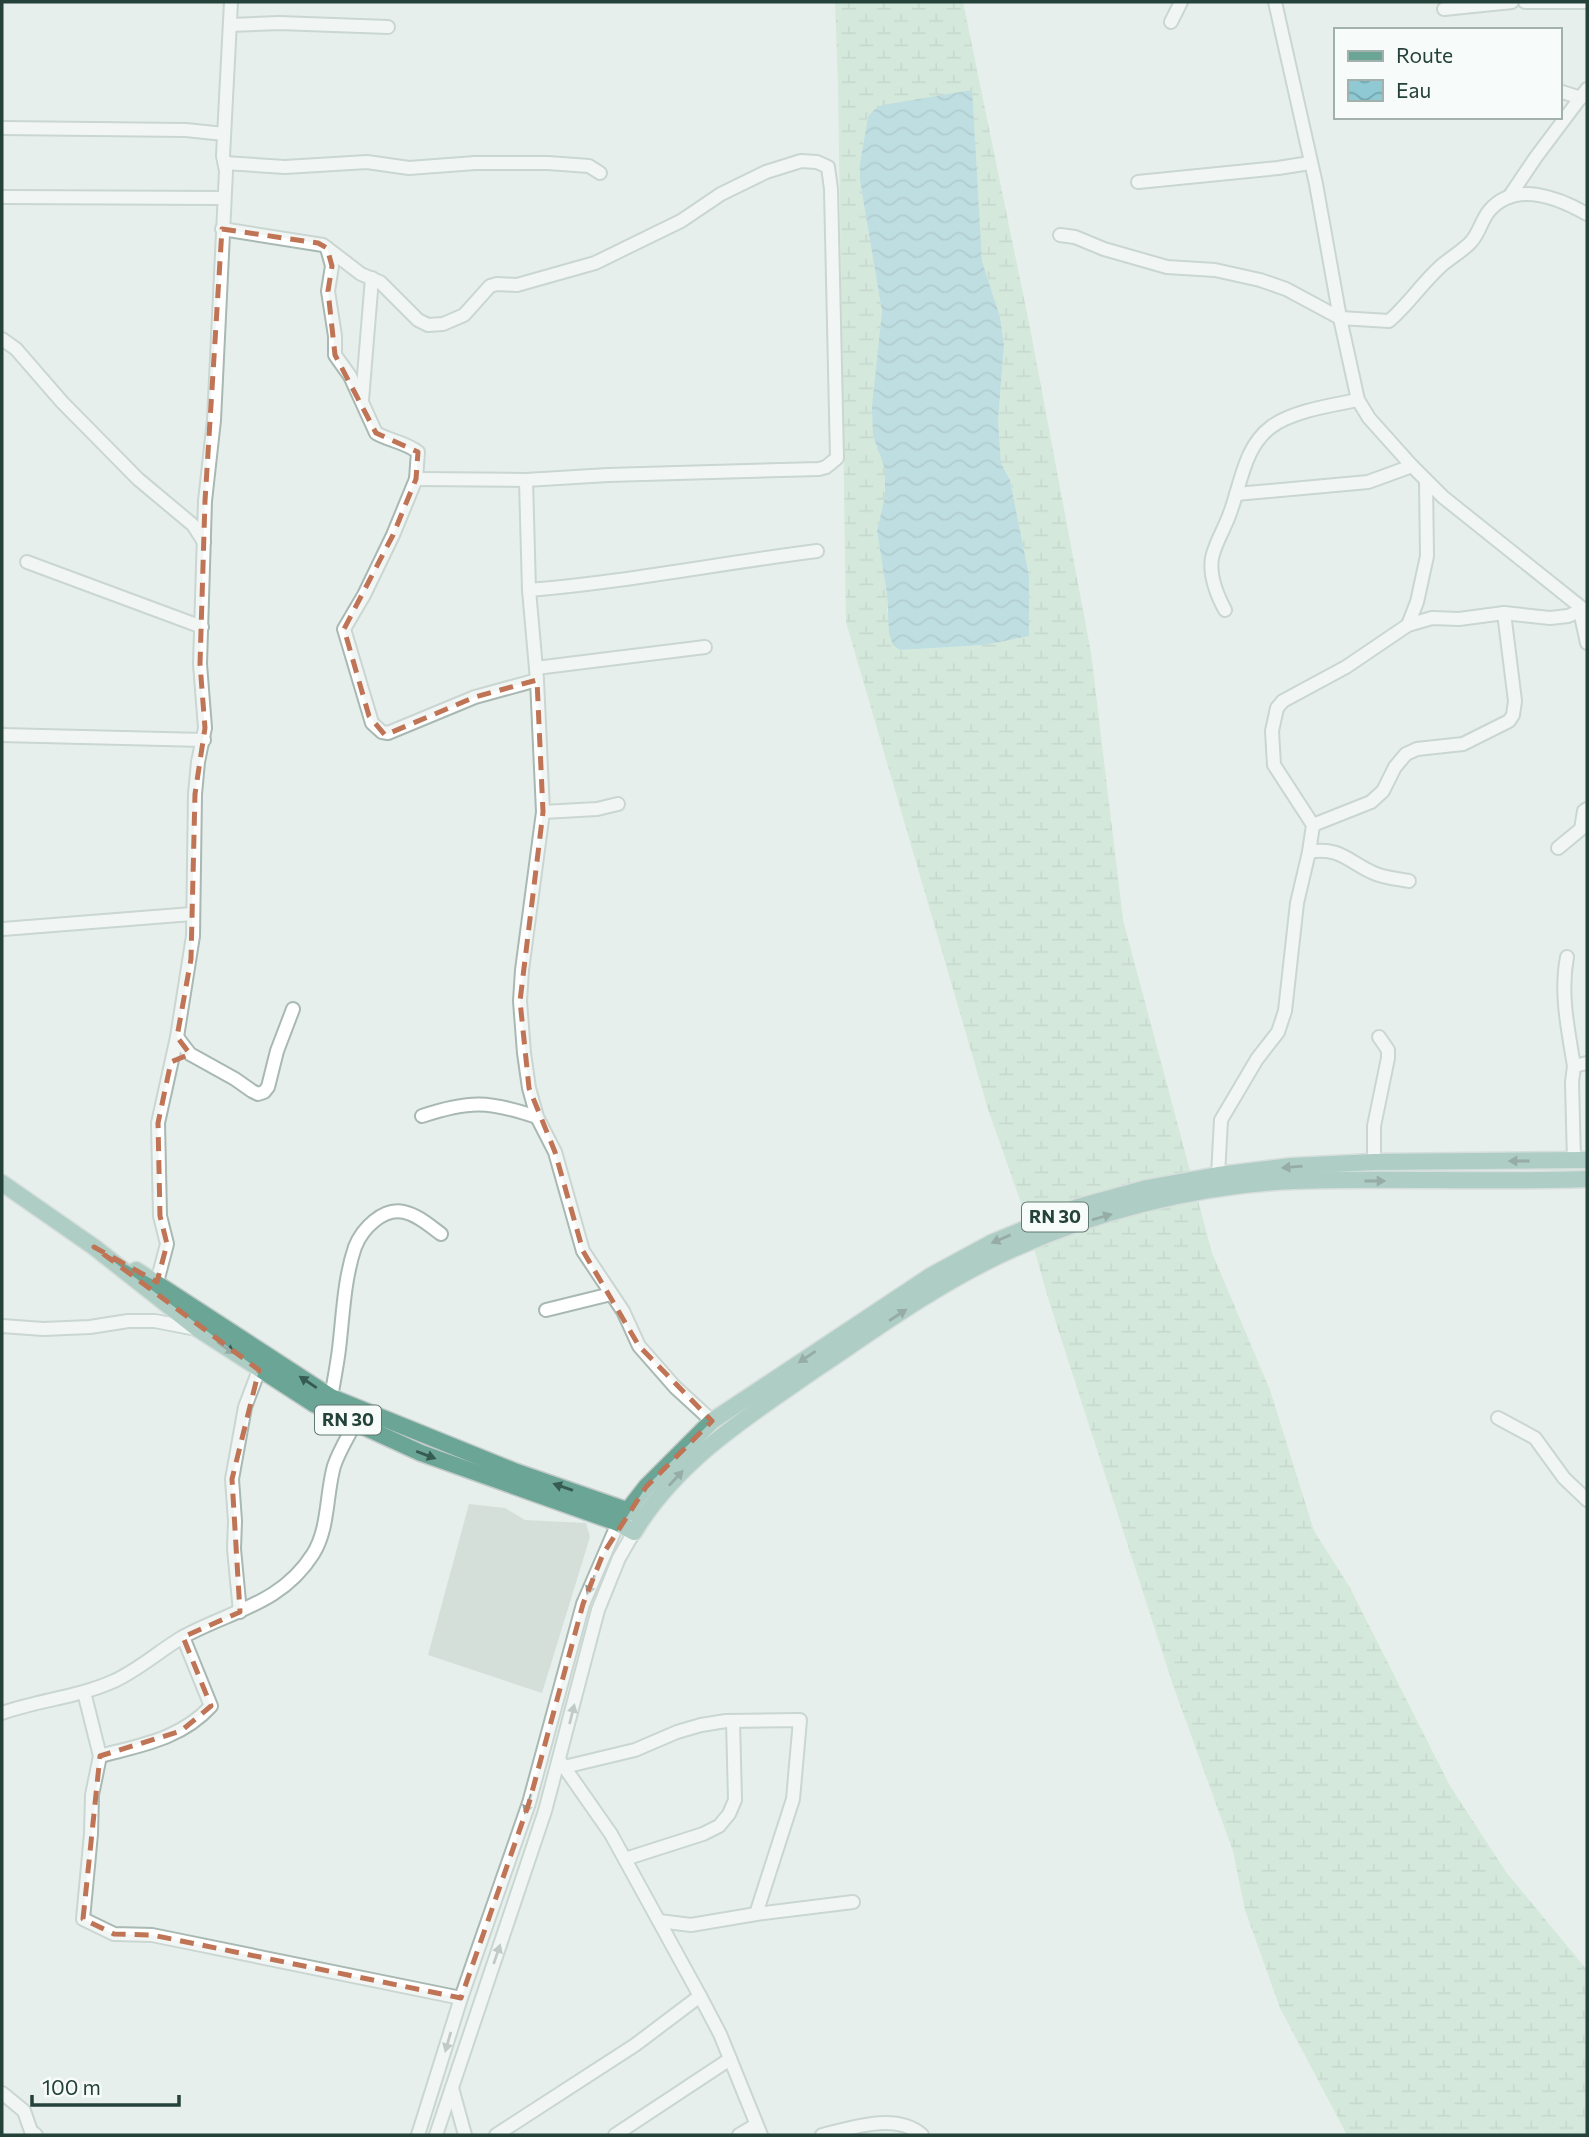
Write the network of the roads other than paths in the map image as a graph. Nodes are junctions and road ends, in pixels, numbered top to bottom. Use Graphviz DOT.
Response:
graph roads {
  1 [pos="231,2"];
  2 [pos="1181,2"];
  3 [pos="1275,2"];
  4 [pos="1512,2"];
  5 [pos="1525,2"];
  6 [pos="1587,2"];
  7 [pos="1444,9"];
  8 [pos="1171,22"];
  9 [pos="230,25"];
  10 [pos="388,27"];
  11 [pos="1561,90"];
  12 [pos="1584,94"];
  13 [pos="2,128"];
  14 [pos="225,134"];
  15 [pos="225,163"];
  16 [pos="1310,163"];
  17 [pos="600,173"];
  18 [pos="1138,182"];
  19 [pos="2,197"];
  20 [pos="1510,197"];
  21 [pos="224,198"];
  22 [pos="1587,214"];
  23 [pos="222,229"];
  24 [pos="1059,235"];
  25 [pos="327,248"];
  26 [pos="372,278"];
  27 [pos="1340,318"];
  28 [pos="2,339"];
  29 [pos="362,400"];
  30 [pos="1359,400"];
  31 [pos="1412,466"];
  32 [pos="416,479"];
  33 [pos="526,480"];
  34 [pos="1426,481"];
  35 [pos="1236,494"];
  36 [pos="205,543"];
  37 [pos="817,551"];
  38 [pos="27,562"];
  39 [pos="529,590"];
  40 [pos="1225,610"];
  41 [pos="1584,611"];
  42 [pos="1504,613"];
  43 [pos="1408,625"];
  44 [pos="202,627"];
  45 [pos="1587,643"];
  46 [pos="705,647"];
  47 [pos="537,674"];
  48 [pos="2,735"];
  49 [pos="204,740"];
  50 [pos="618,804"];
  51 [pos="1587,809"];
  52 [pos="543,812"];
  53 [pos="1313,825"];
  54 [pos="1558,848"];
  55 [pos="1309,852"];
  56 [pos="1409,881"];
  57 [pos="192,914"];
  58 [pos="3,929"];
  59 [pos="1567,957"];
  60 [pos="293,1009"];
  61 [pos="177,1037"];
  62 [pos="1378,1037"];
  63 [pos="190,1054"];
  64 [pos="171,1062"];
  65 [pos="1581,1065"];
  66 [pos="422,1116"];
  67 [pos="537,1117"];
  68 [pos="1581,1161"];
  69 [pos="1374,1162"];
  70 [pos="1218,1175"];
  71 [pos="1587,1178"];
  72 [pos="2,1183"];
  73 [pos="441,1234"];
  74 [pos="94,1247"];
  75 [pos="157,1282"];
  76 [pos="611,1294"];
  77 [pos="546,1310"];
  78 [pos="2,1325"];
  79 [pos="198,1329"];
  80 [pos="259,1370"];
  81 [pos="331,1397"];
  82 [pos="1498,1418"];
  83 [pos="712,1421"];
  84 [pos="355,1423"];
  85 [pos="1587,1500"];
  86 [pos="623,1516"];
  87 [pos="643,1517"];
  88 [pos="634,1532"];
  89 [pos="240,1612"];
  90 [pos="183,1637"];
  91 [pos="84,1692"];
  92 [pos="2,1713"];
  93 [pos="733,1721"];
  94 [pos="100,1756"];
  95 [pos="562,1764"];
  96 [pos="625,1860"];
  97 [pos="853,1902"];
  98 [pos="756,1914"];
  99 [pos="659,1921"];
  100 [pos="700,1996"];
  101 [pos="461,1998"];
  102 [pos="730,2059"];
  103 [pos="452,2087"];
  104 [pos="2,2092"];
  105 [pos="758,2130"];
  106 [pos="36,2135"];
  107 [pos="418,2135"];
  108 [pos="436,2135"];
  109 [pos="465,2135"];
  110 [pos="496,2135"];
  111 [pos="615,2135"];
  112 [pos="739,2135"];
  113 [pos="822,2135"];
  114 [pos="922,2135"];
  1 -- 9 [label="street"];
  2 -- 8 [label="street"];
  3 -- 16 [label="street"];
  4 -- 7 [label="street"];
  5 -- 6 [label="street"];
  9 -- 10 [label="street"];
  9 -- 14 [label="street"];
  11 -- 12 [label="street"];
  12 -- 20 [label="street"];
  13 -- 14 [label="street"];
  14 -- 15 [label="street"];
  15 -- 17 [label="street"];
  15 -- 21 [label="street"];
  16 -- 18 [label="street"];
  16 -- 27 [label="street"];
  19 -- 21 [label="street"];
  20 -- 22 [label="street"];
  20 -- 27 [label="street"];
  21 -- 23 [label="street"];
  23 -- 25 [label="street"];
  23 -- 36 [label="street"];
  24 -- 27 [label="street"];
  25 -- 26 [label="street"];
  25 -- 29 [label="street"];
  26 -- 29 [label="street"];
  26 -- 33 [label="street"];
  27 -- 30 [label="street"];
  28 -- 36 [label="street"];
  29 -- 32 [label="street"];
  30 -- 31 [label="street"];
  30 -- 35 [label="street"];
  31 -- 34 [label="street"];
  31 -- 35 [label="street"];
  32 -- 33 [label="street"];
  32 -- 47 [label="street"];
  33 -- 39 [label="street"];
  34 -- 41 [label="street"];
  34 -- 43 [label="street"];
  35 -- 40 [label="street"];
  36 -- 44 [label="street"];
  37 -- 39 [label="street"];
  38 -- 44 [label="street"];
  39 -- 47 [label="street"];
  41 -- 42 [label="street"];
  41 -- 45 [label="street"];
  42 -- 43 [label="street"];
  42 -- 53 [label="street"];
  43 -- 53 [label="street"];
  44 -- 49 [label="street"];
  46 -- 47 [label="street"];
  47 -- 52 [label="street"];
  48 -- 49 [label="street"];
  49 -- 57 [label="street"];
  50 -- 52 [label="street"];
  51 -- 54 [label="street"];
  52 -- 67 [label="street"];
  53 -- 55 [label="street"];
  55 -- 56 [label="street"];
  55 -- 70 [label="street"];
  57 -- 58 [label="street"];
  57 -- 61 [label="street"];
  59 -- 65 [label="street"];
  60 -- 63 [label="street"];
  61 -- 63 [label="street"];
  61 -- 64 [label="street"];
  62 -- 69 [label="street"];
  63 -- 64 [label="street"];
  64 -- 75 [label="street"];
  65 -- 68 [label="street"];
  66 -- 67 [label="street"];
  67 -- 76 [label="street"];
  68 -- 69 [label="main road, RN 30 / RN 30, one-way"];
  69 -- 70 [label="main road, RN 30 / RN 30, one-way"];
  70 -- 83 [label="main road, RN 30 / RN 30, one-way"];
  87 -- 71 [label="main road, RN 30, one-way"];
  72 -- 74 [label="main road, RN 30"];
  73 -- 81 [label="street"];
  74 -- 75 [label="main road, RN 30"];
  74 -- 79 [label="main road, RN 30"];
  81 -- 75 [label="main road, RN 30, one-way"];
  76 -- 77 [label="street"];
  76 -- 83 [label="street"];
  78 -- 79 [label="street"];
  79 -- 80 [label="main road, RN 30, one-way"];
  80 -- 84 [label="main road, RN 30"];
  80 -- 89 [label="street"];
  86 -- 81 [label="main road, RN 30, one-way"];
  82 -- 85 [label="street"];
  83 -- 86 [label="main road, RN 30 / RN 30"];
  84 -- 86 [label="main road, RN 30, one-way"];
  84 -- 89 [label="street"];
  86 -- 87 [label="main road, RN 30"];
  86 -- 88 [label="main road, RN 30"];
  86 -- 101 [label="street, one-way"];
  87 -- 88 [label="main road, RN 30"];
  95 -- 88 [label="street, one-way"];
  89 -- 90 [label="street"];
  90 -- 91 [label="street"];
  90 -- 94 [label="street"];
  91 -- 92 [label="street"];
  91 -- 94 [label="street"];
  93 -- 95 [label="street"];
  93 -- 96 [label="street"];
  93 -- 98 [label="street"];
  94 -- 101 [label="street"];
  95 -- 96 [label="street"];
  103 -- 95 [label="street, one-way"];
  96 -- 99 [label="street"];
  97 -- 98 [label="street"];
  98 -- 99 [label="street"];
  99 -- 100 [label="street"];
  100 -- 102 [label="street"];
  100 -- 110 [label="street"];
  101 -- 107 [label="street, one-way"];
  102 -- 105 [label="street"];
  102 -- 111 [label="street"];
  103 -- 108 [label="street"];
  103 -- 109 [label="street"];
  104 -- 106 [label="street"];
  105 -- 112 [label="street"];
  113 -- 114 [label="street"];
}
